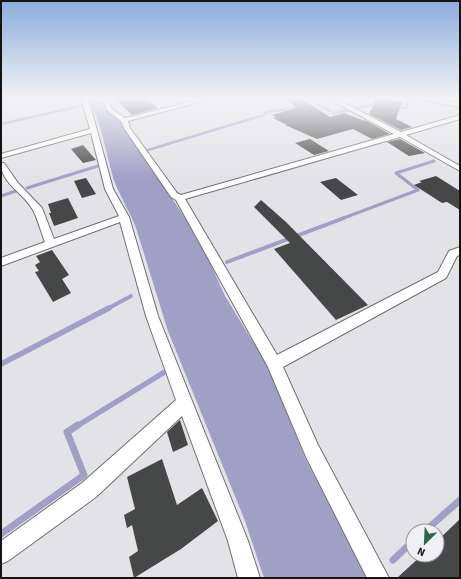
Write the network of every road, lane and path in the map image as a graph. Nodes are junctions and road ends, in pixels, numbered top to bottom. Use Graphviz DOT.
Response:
graph roads {
  1 [pos="93,125"];
  2 [pos="126,125"];
  3 [pos="383,125"];
  4 [pos="434,125"];
  5 [pos="94,130"];
  6 [pos="402,135"];
  7 [pos="1,156"];
  8 [pos="1,165"];
  9 [pos="460,169"];
  10 [pos="180,198"];
  11 [pos="124,217"];
  12 [pos="51,243"];
  13 [pos="460,251"];
  14 [pos="1,262"];
  15 [pos="274,364"];
  16 [pos="184,403"];
  17 [pos="1,554"];
  18 [pos="249,578"];
  19 [pos="378,578"];
  1 -- 5 [label="street"];
  2 -- 10 [label="street"];
  3 -- 6 [label="street"];
  4 -- 6 [label="street"];
  5 -- 7 [label="street"];
  5 -- 11 [label="street"];
  6 -- 9 [label="street"];
  6 -- 10 [label="street"];
  8 -- 12 [label="street"];
  10 -- 15 [label="street"];
  11 -- 12 [label="street"];
  11 -- 16 [label="street"];
  12 -- 14 [label="street"];
  13 -- 15 [label="street"];
  15 -- 19 [label="street"];
  16 -- 17 [label="street"];
  16 -- 18 [label="street"];
}
